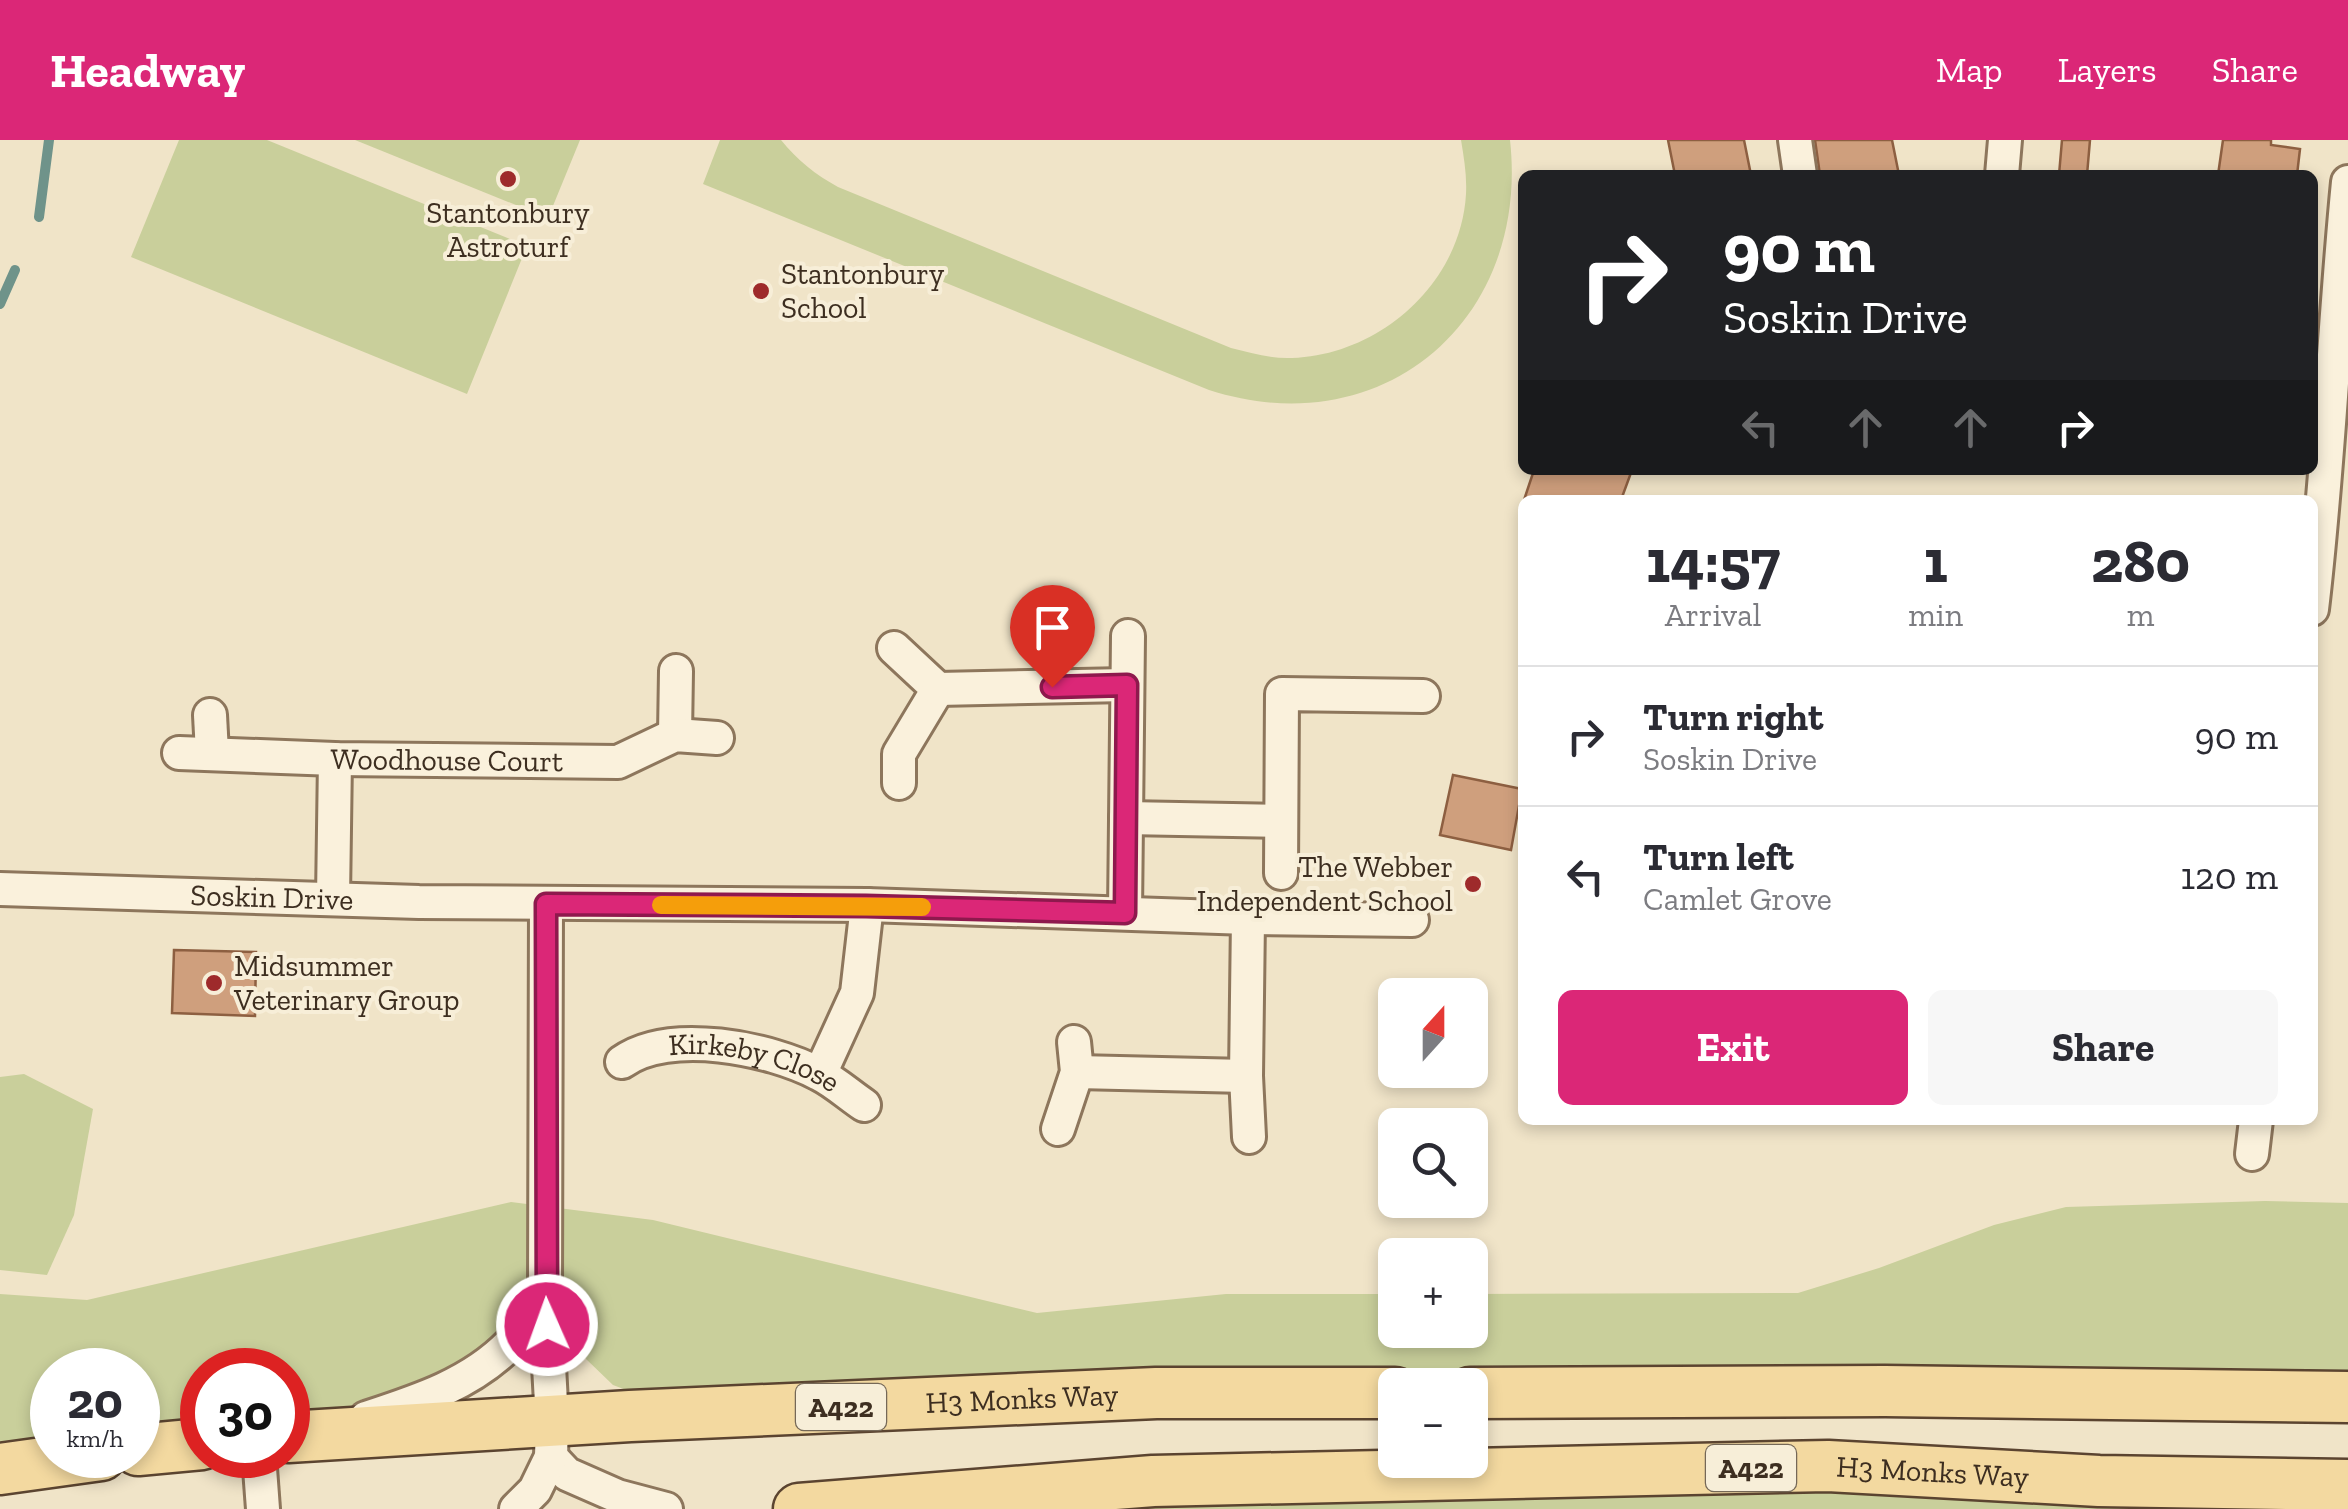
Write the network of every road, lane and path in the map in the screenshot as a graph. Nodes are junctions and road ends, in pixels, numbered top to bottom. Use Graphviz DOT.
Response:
graph roads {
  1 [pos="1795,140"];
  2 [pos="2005,140"];
  3 [pos="1799,170"];
  4 [pos="2002,170"];
  5 [pos="2348,182"];
  6 [pos="2337,454"];
  7 [pos="2318,560"];
  8 [pos="1128,636"];
  9 [pos="894,648"];
  10 [pos="676,671"];
  11 [pos="1127,685"];
  12 [pos="938,689"];
  13 [pos="1423,696"];
  14 [pos="210,715"];
  15 [pos="675,735"];
  16 [pos="717,738"];
  17 [pos="179,752"];
  18 [pos="212,753"];
  19 [pos="335,759"];
  20 [pos="899,783"];
  21 [pos="1126,818"];
  22 [pos="1280,821"];
  23 [pos="1281,874"];
  24 [pos="0,889"];
  25 [pos="333,898"];
  26 [pos="546,904"];
  27 [pos="866,906"];
  28 [pos="1125,913"];
  29 [pos="1248,918"];
  30 [pos="1412,920"];
  31 [pos="626,1051"];
  32 [pos="820,1074"];
  33 [pos="1246,1076"];
  34 [pos="864,1106"];
  35 [pos="2255,1125"];
  36 [pos="1058,1129"];
  37 [pos="1248,1137"];
  38 [pos="2252,1154"];
  39 [pos="545,1293"];
  40 [pos="1378,1393"];
  41 [pos="1488,1393"];
  42 [pos="2348,1397"];
  43 [pos="310,1434"];
  44 [pos="310,1436"];
  45 [pos="551,1439"];
  46 [pos="261,1478"];
  47 [pos="2098,1481"];
  48 [pos="2348,1484"];
  49 [pos="263,1509"];
  50 [pos="516,1509"];
  51 [pos="666,1509"];
  52 [pos="799,1509"];
  53 [pos="2236,1509"];
  1 -- 3 [label="street"];
  2 -- 4 [label="street"];
  5 -- 6 [label="street"];
  6 -- 7 [label="street"];
  8 -- 11 [label="street"];
  9 -- 12 [label="street"];
  10 -- 15 [label="street"];
  11 -- 12 [label="street"];
  11 -- 21 [label="street"];
  12 -- 20 [label="street"];
  13 -- 22 [label="street"];
  14 -- 18 [label="street"];
  15 -- 16 [label="street, Woodhouse Court"];
  15 -- 19 [label="street, Woodhouse Court"];
  17 -- 18 [label="street, Woodhouse Court"];
  18 -- 19 [label="street, Woodhouse Court"];
  19 -- 25 [label="street"];
  21 -- 22 [label="street"];
  21 -- 28 [label="street"];
  22 -- 23 [label="street"];
  24 -- 25 [label="street, Soskin Drive"];
  25 -- 26 [label="street, Soskin Drive"];
  26 -- 27 [label="street, Soskin Drive"];
  26 -- 39 [label="street"];
  27 -- 28 [label="street, Soskin Drive"];
  27 -- 32 [label="street"];
  28 -- 29 [label="street, Soskin Drive"];
  29 -- 30 [label="street, Soskin Drive"];
  29 -- 33 [label="street"];
  31 -- 32 [label="street, Kirkeby Close"];
  32 -- 34 [label="street, Kirkeby Close"];
  33 -- 36 [label="street"];
  33 -- 37 [label="street"];
  35 -- 38 [label="street"];
  39 -- 43 [label="street"];
  39 -- 45 [label="street"];
  40 -- 45 [label="main road, H3 Monks Way / A422"];
  41 -- 42 [label="main road"];
  44 -- 45 [label="main road, H3 Monks Way / A422"];
  45 -- 50 [label="street"];
  45 -- 51 [label="street"];
  46 -- 49 [label="street"];
  47 -- 48 [label="main road, H3 Monks Way / A422"];
  47 -- 52 [label="main road, H3 Monks Way / A422"];
  47 -- 53 [label="street"];
}
